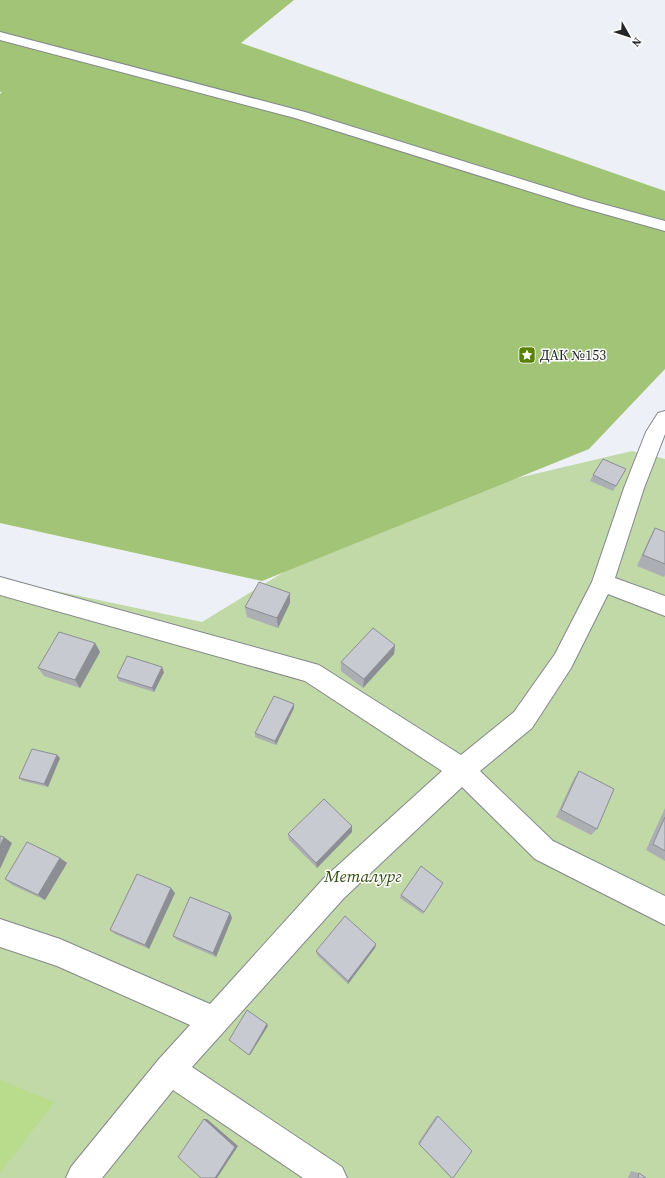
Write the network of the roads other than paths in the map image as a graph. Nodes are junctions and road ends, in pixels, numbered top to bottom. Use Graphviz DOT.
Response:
graph roads {
  1 [pos="0,36"];
  2 [pos="665,226"];
  3 [pos="665,418"];
  4 [pos="603,583"];
  5 [pos="0,586"];
  6 [pos="665,606"];
  7 [pos="462,770"];
  8 [pos="665,911"];
  9 [pos="0,933"];
  10 [pos="214,1021"];
  11 [pos="170,1070"];
  12 [pos="82,1178"];
  13 [pos="331,1178"];
  1 -- 2 [label="street"];
  3 -- 4 [label="street"];
  4 -- 6 [label="street"];
  4 -- 7 [label="street"];
  5 -- 7 [label="street"];
  7 -- 8 [label="street"];
  7 -- 10 [label="street"];
  9 -- 10 [label="street"];
  10 -- 11 [label="street"];
  11 -- 12 [label="street"];
  11 -- 13 [label="street"];
}
